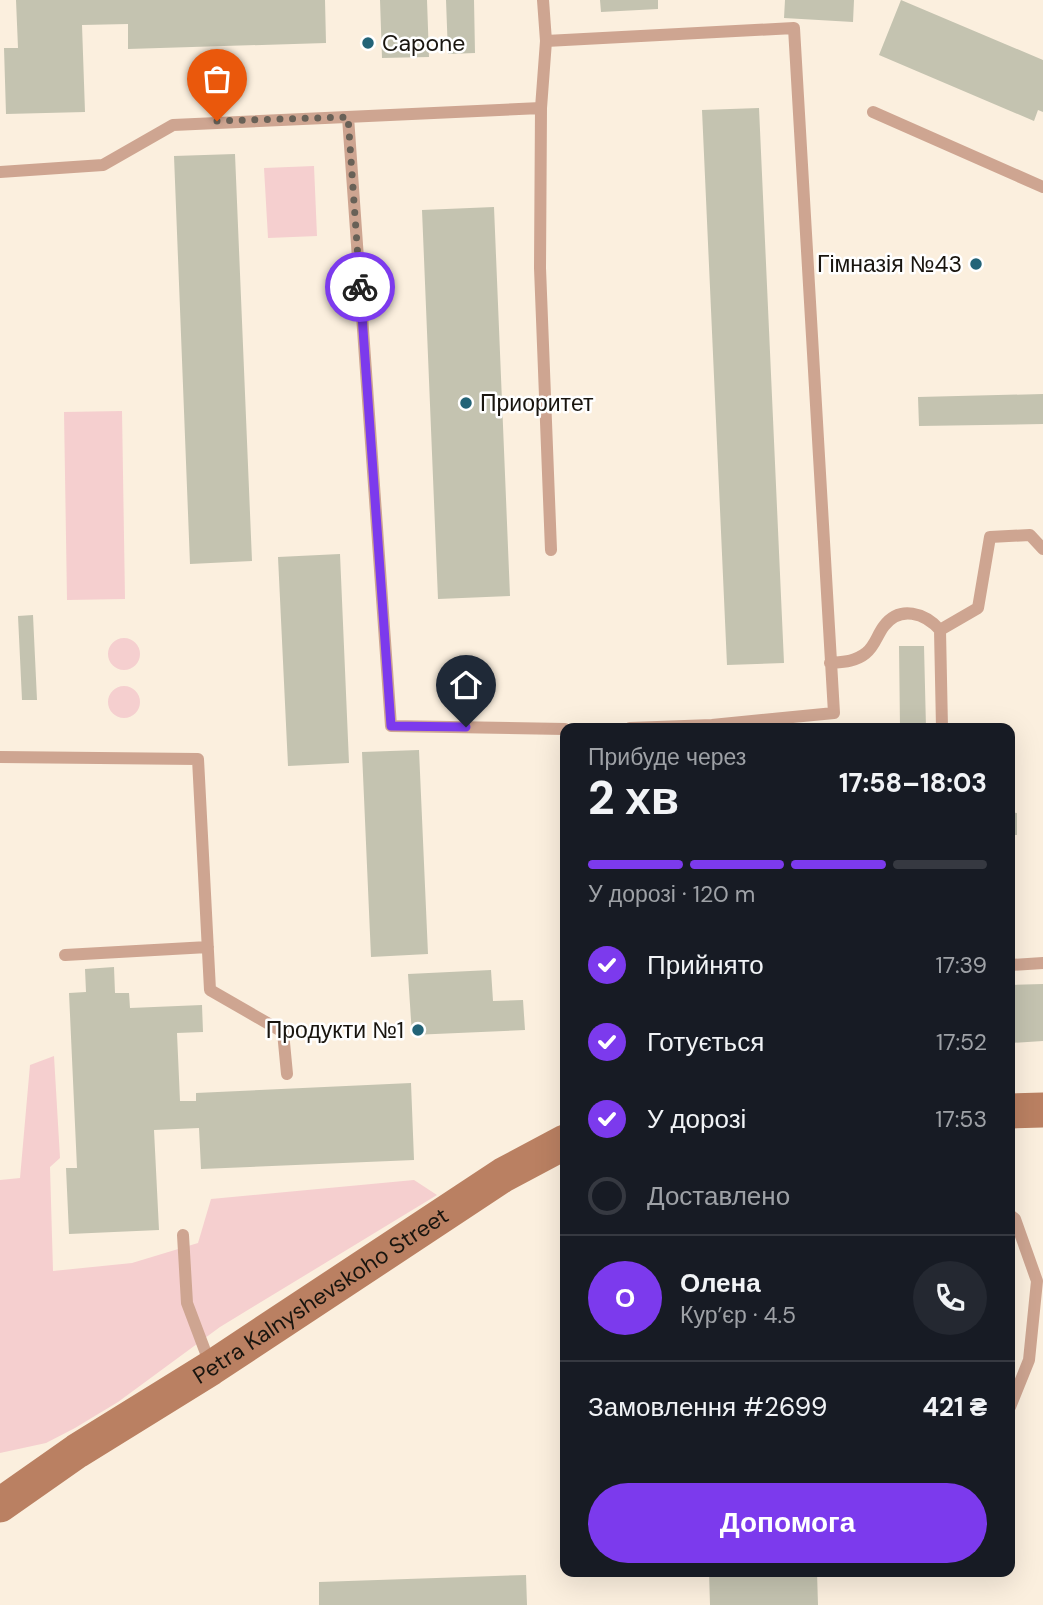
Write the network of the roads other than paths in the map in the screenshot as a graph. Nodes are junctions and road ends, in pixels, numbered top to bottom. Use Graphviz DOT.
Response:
graph roads {
  1 [pos="543,0"];
  2 [pos="546,41"];
  3 [pos="541,108"];
  4 [pos="873,112"];
  5 [pos="348,117"];
  6 [pos="0,172"];
  7 [pos="1043,187"];
  8 [pos="1043,549"];
  9 [pos="551,550"];
  10 [pos="940,630"];
  11 [pos="830,663"];
  12 [pos="740,723"];
  13 [pos="942,723"];
  14 [pos="560,729"];
  15 [pos="0,757"];
  16 [pos="208,947"];
  17 [pos="65,955"];
  18 [pos="1015,964"];
  19 [pos="1043,964"];
  20 [pos="287,1074"];
  21 [pos="1043,1110"];
  22 [pos="1015,1111"];
  23 [pos="560,1144"];
  24 [pos="1015,1219"];
  25 [pos="183,1235"];
  26 [pos="211,1368"];
  27 [pos="1015,1395"];
  28 [pos="77,1451"];
  29 [pos="0,1478"];
  30 [pos="0,1505"];
  1 -- 2 [label="lane"];
  2 -- 3 [label="lane"];
  2 -- 11 [label="lane"];
  3 -- 5 [label="lane"];
  3 -- 9 [label="lane"];
  4 -- 7 [label="lane"];
  5 -- 6 [label="lane"];
  5 -- 14 [label="lane"];
  8 -- 10 [label="lane"];
  10 -- 11 [label="lane"];
  10 -- 13 [label="lane"];
  11 -- 12 [label="lane"];
  15 -- 16 [label="lane"];
  16 -- 17 [label="lane"];
  16 -- 20 [label="lane"];
  18 -- 19 [label="lane"];
  21 -- 22 [label="main road"];
  23 -- 26 [label="main road, Petra Kalnyshevskoho Street"];
  24 -- 27 [label="lane"];
  25 -- 26 [label="lane"];
  26 -- 28 [label="main road, Petra Kalnyshevskoho Street"];
  28 -- 29 [label="main road"];
  28 -- 30 [label="main road"];
}
